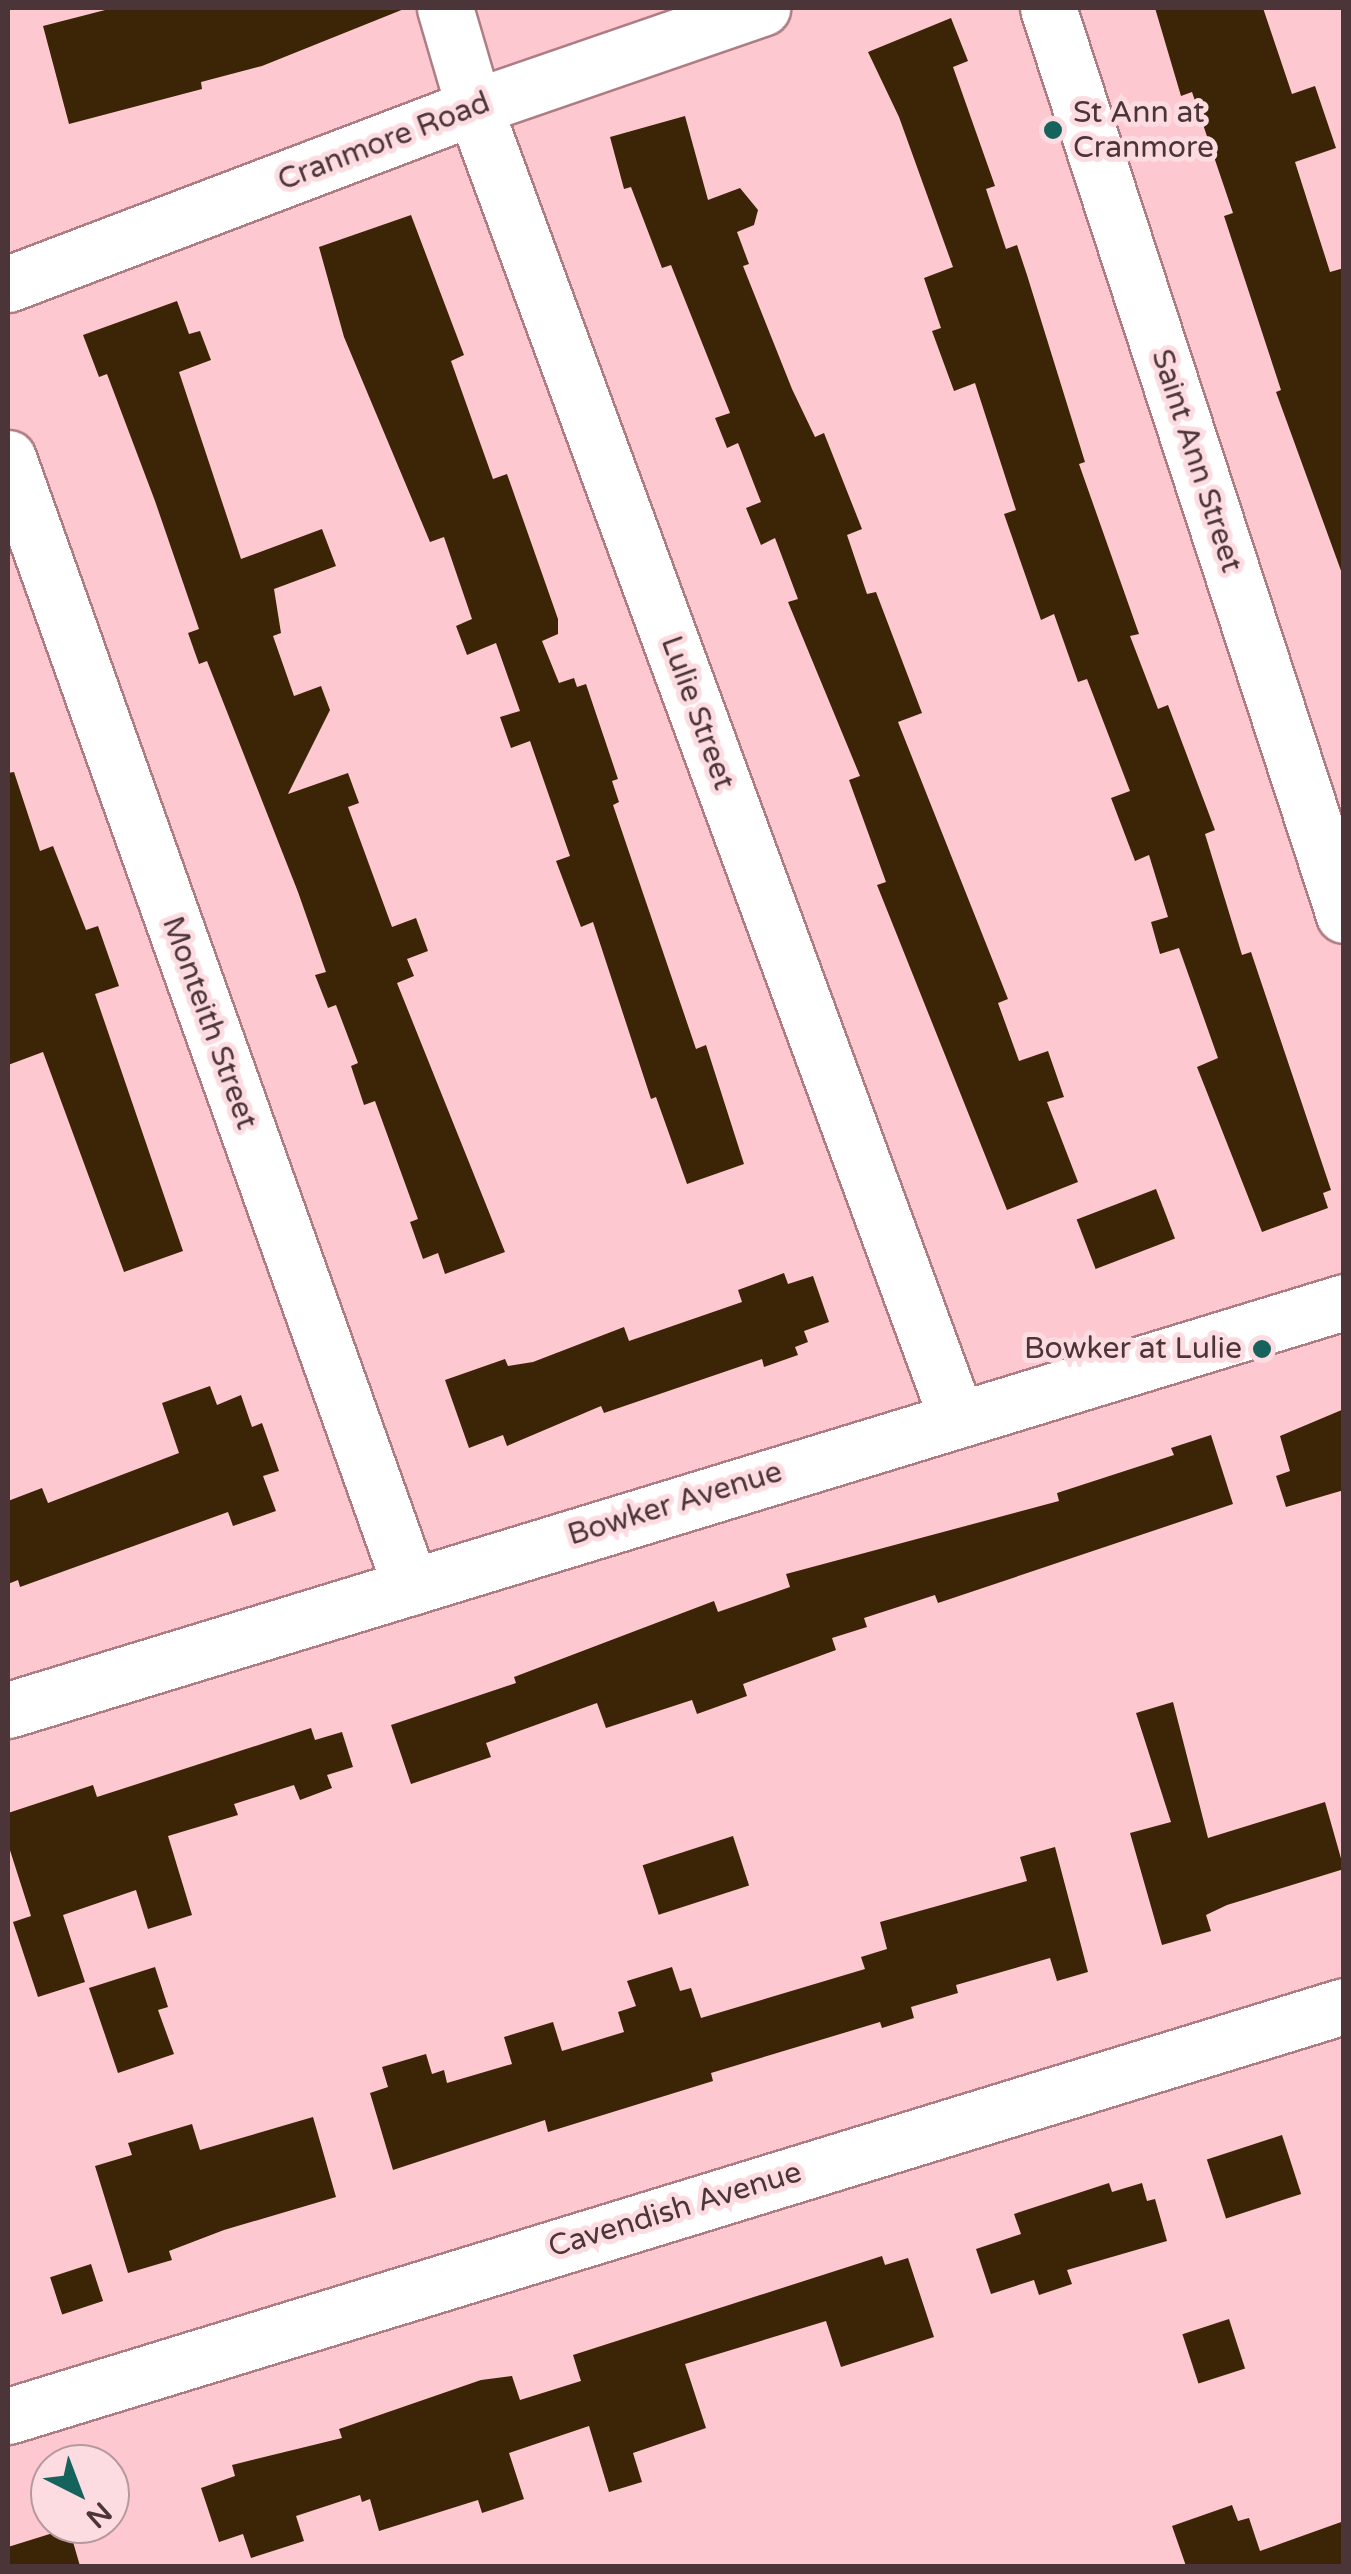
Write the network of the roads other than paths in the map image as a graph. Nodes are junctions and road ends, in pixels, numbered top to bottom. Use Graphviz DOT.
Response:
graph roads {
  1 [pos="445,8"];
  2 [pos="762,8"];
  3 [pos="1048,8"];
  4 [pos="474,107"];
  5 [pos="8,284"];
  6 [pos="8,458"];
  7 [pos="1344,916"];
  8 [pos="1344,1302"];
  9 [pos="956,1416"];
  10 [pos="412,1587"];
  11 [pos="8,1710"];
  12 [pos="1344,2006"];
  13 [pos="8,2416"];
  1 -- 4 [label="street, Lulie Street"];
  2 -- 4 [label="street, Cranmore Road"];
  3 -- 7 [label="street, Saint Ann Street"];
  4 -- 5 [label="street, Cranmore Road"];
  4 -- 9 [label="street, Lulie Street"];
  6 -- 10 [label="street, Monteith Street"];
  8 -- 9 [label="street, Bowker Avenue"];
  9 -- 10 [label="street, Bowker Avenue"];
  10 -- 11 [label="street, Bowker Avenue"];
  12 -- 13 [label="street, Cavendish Avenue"];
}
